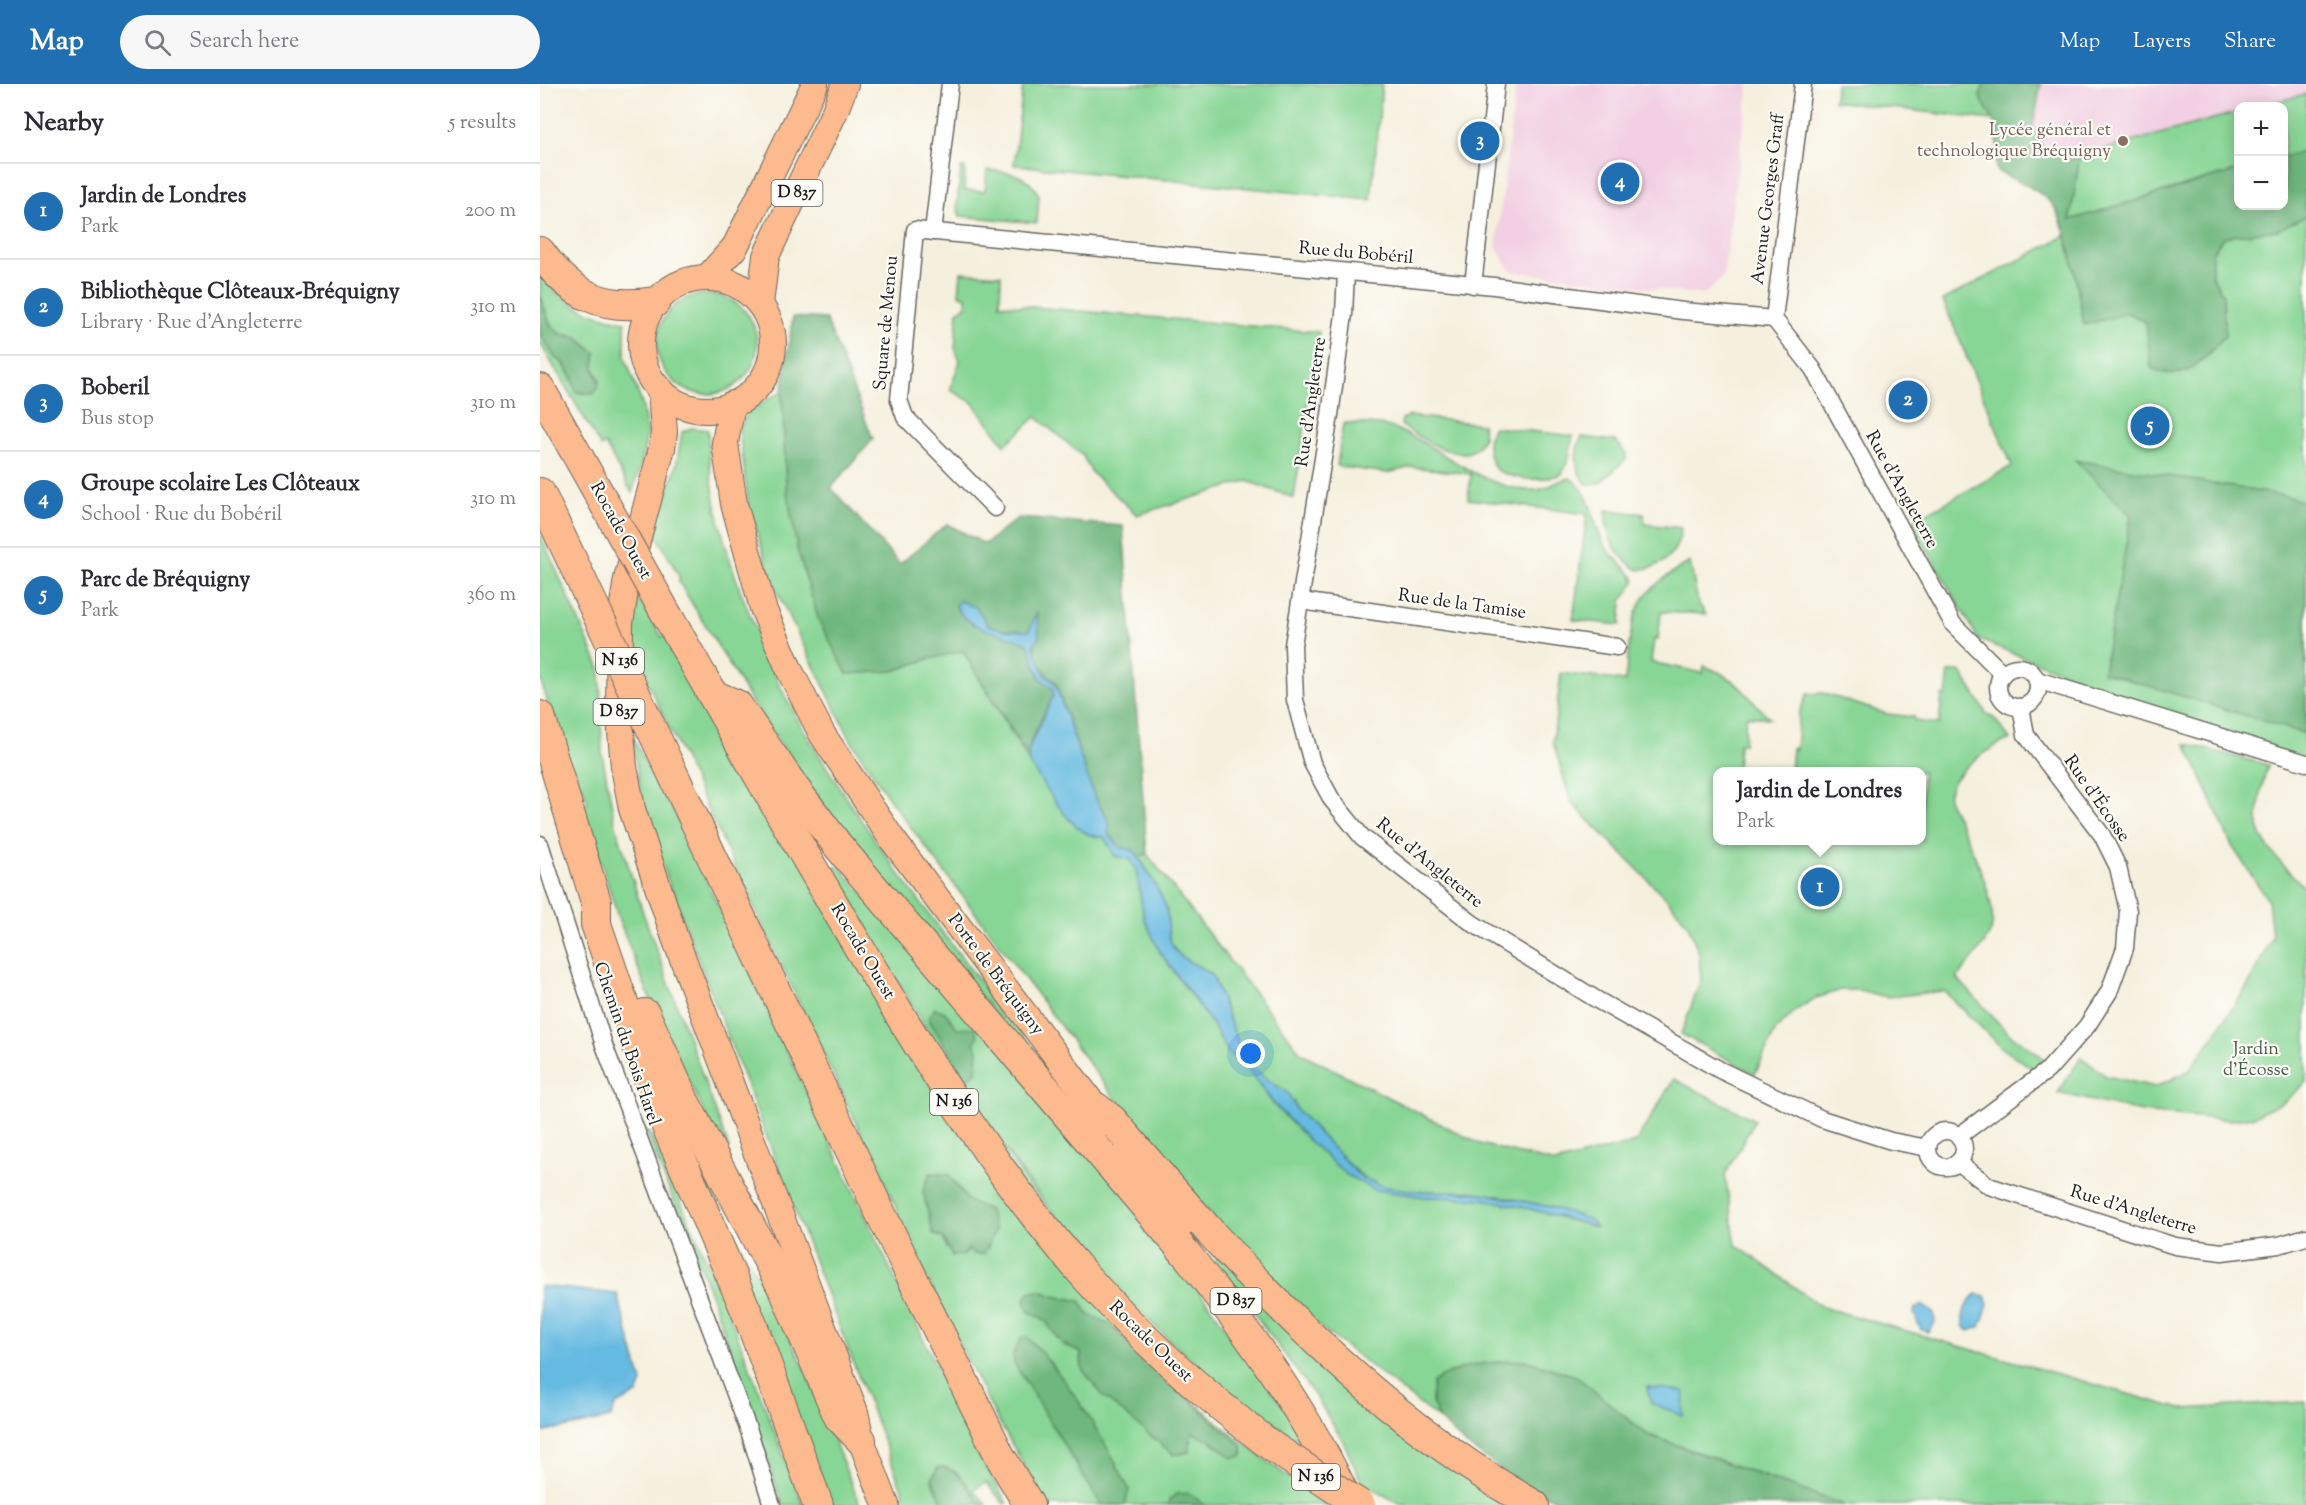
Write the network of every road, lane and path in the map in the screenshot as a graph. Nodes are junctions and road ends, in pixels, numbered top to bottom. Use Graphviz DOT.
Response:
graph roads {
  1 [pos="815,84"];
  2 [pos="845,84"];
  3 [pos="950,84"];
  4 [pos="1496,84"];
  5 [pos="1803,84"];
  6 [pos="933,232"];
  7 [pos="540,252"];
  8 [pos="1346,273"];
  9 [pos="707,278"];
  10 [pos="1473,285"];
  11 [pos="656,302"];
  12 [pos="760,304"];
  13 [pos="1774,319"];
  14 [pos="540,389"];
  15 [pos="661,390"];
  16 [pos="732,405"];
  17 [pos="540,493"];
  18 [pos="995,508"];
  19 [pos="1301,601"];
  20 [pos="1617,647"];
  21 [pos="2003,674"];
  22 [pos="2037,680"];
  23 [pos="713,695"];
  24 [pos="2021,708"];
  25 [pos="540,716"];
  26 [pos="2306,763"];
  27 [pos="540,844"];
  28 [pos="545,883"];
  29 [pos="596,902"];
  30 [pos="1095,1107"];
  31 [pos="1959,1136"];
  32 [pos="1928,1148"];
  33 [pos="1958,1162"];
  34 [pos="2306,1237"];
  35 [pos="861,1440"];
  36 [pos="772,1505"];
  37 [pos="818,1505"];
  38 [pos="886,1505"];
  39 [pos="1029,1505"];
  40 [pos="1348,1505"];
  41 [pos="1360,1505"];
  42 [pos="1534,1505"];
  1 -- 9 [label="main road, D 837"];
  2 -- 12 [label="main road, D 837"];
  3 -- 6 [label="street"];
  4 -- 10 [label="street"];
  5 -- 13 [label="street, Avenue Georges Graff"];
  6 -- 8 [label="street, Rue du Bobéril"];
  6 -- 18 [label="street, Square de Menou"];
  7 -- 11 [label="highway"];
  8 -- 10 [label="street, Rue du Bobéril"];
  8 -- 19 [label="street, Rue d'Angleterre"];
  9 -- 11 [label="main road"];
  9 -- 12 [label="main road"];
  10 -- 13 [label="street, Rue du Bobéril"];
  11 -- 15 [label="main road"];
  12 -- 16 [label="main road"];
  13 -- 21 [label="street, Rue d'Angleterre"];
  14 -- 23 [label="highway, Rocade Ouest / N 136, bridge"];
  15 -- 16 [label="main road"];
  15 -- 35 [label="main road, D 837"];
  16 -- 30 [label="main road, Porte de Bréquigny / D 837"];
  17 -- 39 [label="highway, N 136, bridge"];
  19 -- 20 [label="street, Rue de la Tamise"];
  19 -- 32 [label="street, Rue d'Angleterre"];
  21 -- 22 [label="street"];
  21 -- 24 [label="street"];
  22 -- 24 [label="street"];
  22 -- 26 [label="street"];
  23 -- 40 [label="highway"];
  23 -- 41 [label="highway, Rocade Ouest / N 136, bridge"];
  24 -- 31 [label="street, Rue d'Écosse"];
  25 -- 29 [label="highway"];
  27 -- 28 [label="street, Chemin du Bois Harel"];
  28 -- 36 [label="street, Chemin du Bois Harel"];
  29 -- 35 [label="highway"];
  29 -- 37 [label="highway"];
  30 -- 41 [label="main road, Porte de Bréquigny / D 837"];
  30 -- 42 [label="highway"];
  31 -- 32 [label="street"];
  31 -- 33 [label="street"];
  32 -- 33 [label="street"];
  33 -- 34 [label="street, Rue d'Angleterre"];
  35 -- 38 [label="main road"];
}
